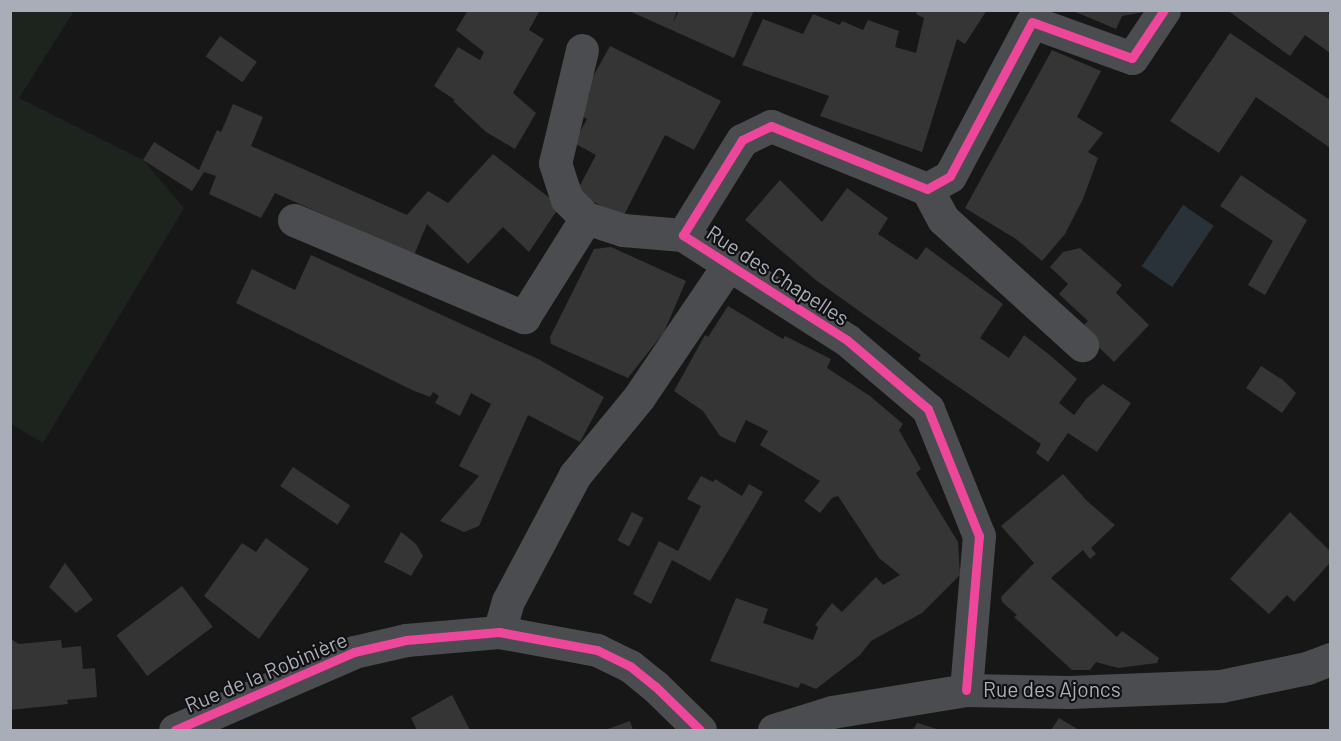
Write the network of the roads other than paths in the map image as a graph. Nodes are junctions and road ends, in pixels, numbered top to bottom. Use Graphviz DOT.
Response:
graph roads {
  1 [pos="1164,10"];
  2 [pos="582,50"];
  3 [pos="927,189"];
  4 [pos="586,218"];
  5 [pos="294,220"];
  6 [pos="683,235"];
  7 [pos="729,264"];
  8 [pos="1082,345"];
  9 [pos="499,632"];
  10 [pos="1330,659"];
  11 [pos="966,690"];
  12 [pos="175,730"];
  13 [pos="700,730"];
  14 [pos="774,730"];
  1 -- 3 [label="street"];
  2 -- 4 [label="street, Rue des Chapelles"];
  3 -- 6 [label="street, Rue des Chapelles"];
  3 -- 8 [label="street"];
  4 -- 5 [label="street"];
  4 -- 6 [label="street, Rue des Chapelles"];
  6 -- 7 [label="street, Rue des Chapelles"];
  7 -- 9 [label="street, Rue des Chapelles"];
  7 -- 11 [label="street, Rue des Chapelles"];
  9 -- 12 [label="street, Rue de la Robinière"];
  9 -- 13 [label="street, Rue de la Robinière"];
  10 -- 11 [label="street, Rue des Ajoncs"];
  11 -- 14 [label="street, Rue des Ajoncs"];
}
